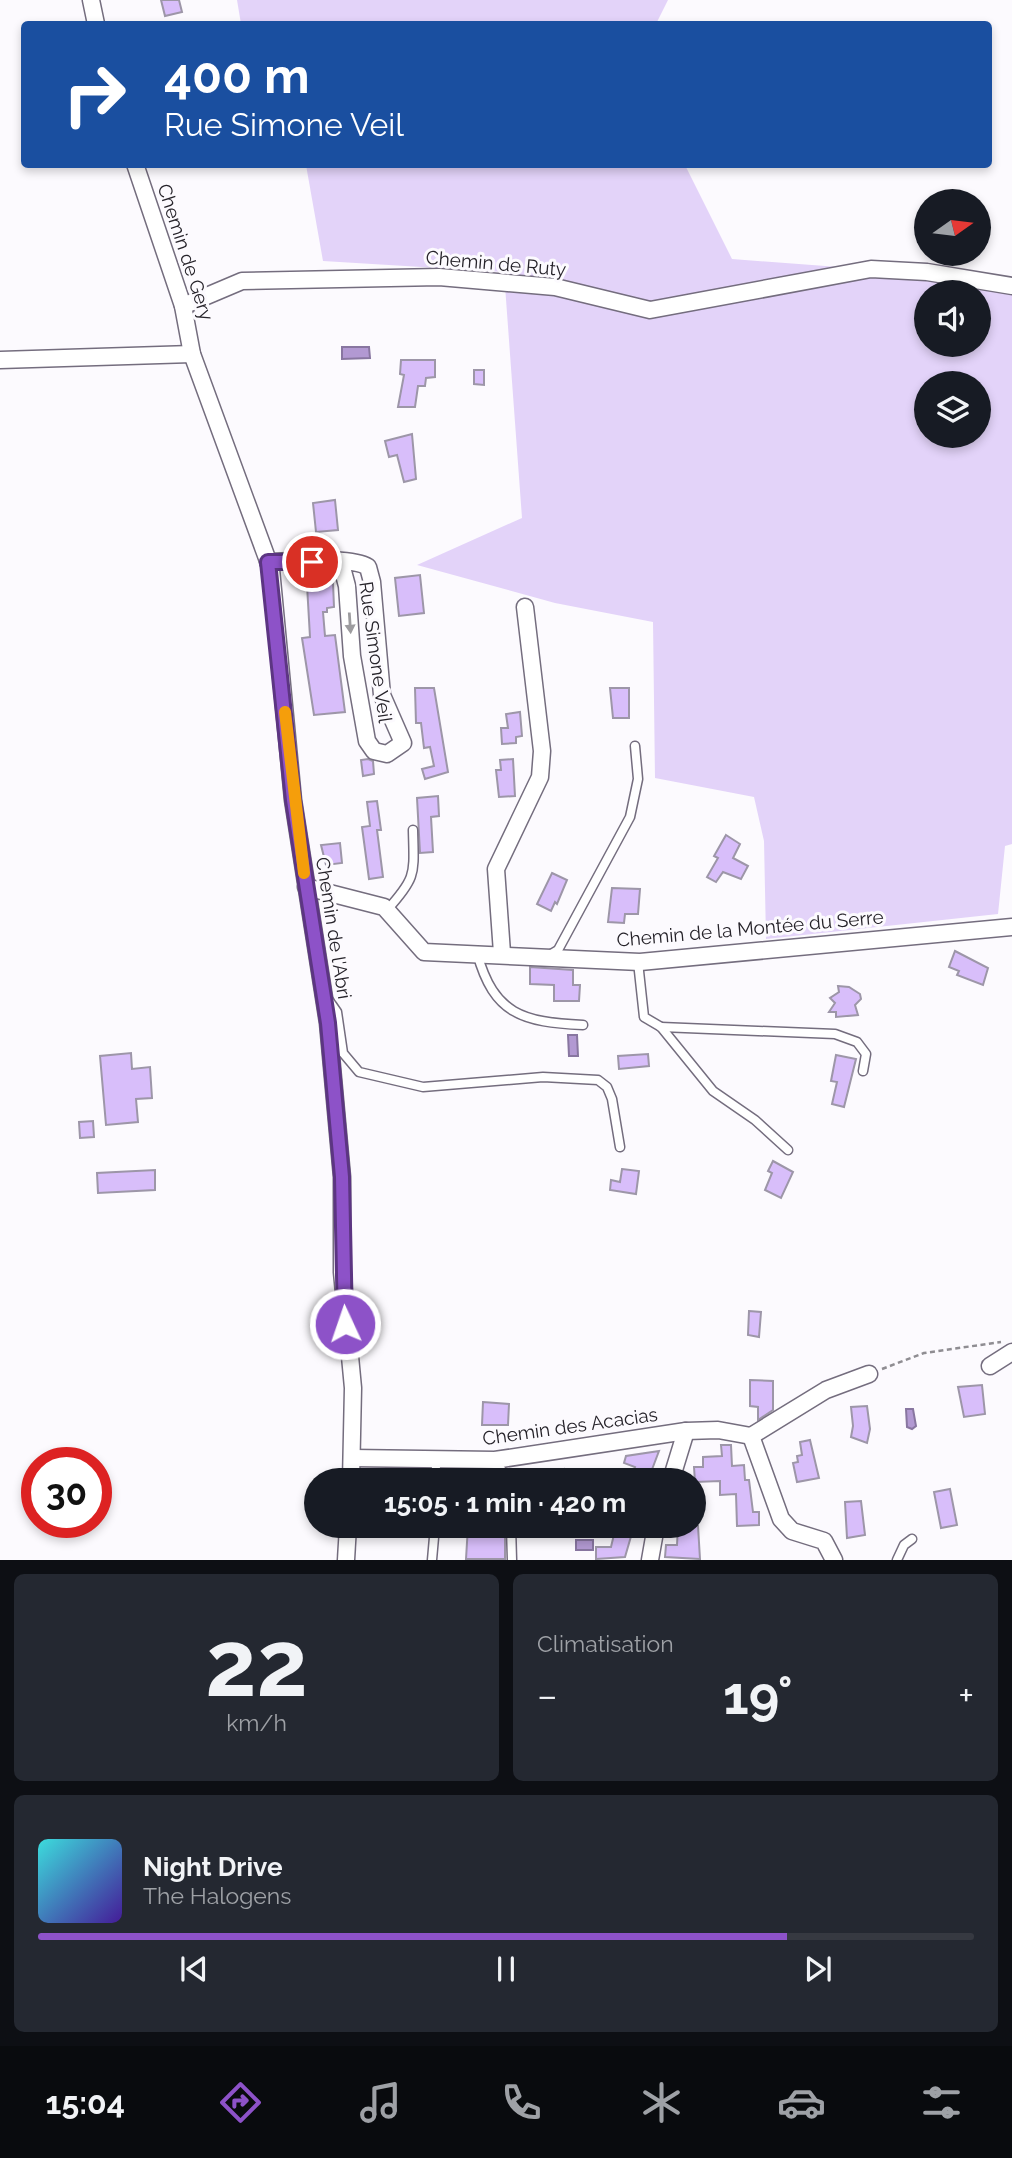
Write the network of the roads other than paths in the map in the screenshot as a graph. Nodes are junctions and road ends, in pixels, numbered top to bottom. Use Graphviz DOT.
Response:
graph roads {
  1 [pos="91,0"];
  2 [pos="95,21"];
  3 [pos="136,168"];
  4 [pos="1012,286"];
  5 [pos="183,306"];
  6 [pos="192,354"];
  7 [pos="0,360"];
  8 [pos="268,562"];
  9 [pos="331,562"];
  10 [pos="525,607"];
  11 [pos="635,746"];
  12 [pos="413,830"];
  13 [pos="306,887"];
  14 [pos="387,910"];
  15 [pos="1012,927"];
  16 [pos="477,953"];
  17 [pos="502,953"];
  18 [pos="546,958"];
  19 [pos="638,962"];
  20 [pos="322,991"];
  21 [pos="583,1025"];
  22 [pos="661,1027"];
  23 [pos="863,1071"];
  24 [pos="620,1147"];
  25 [pos="788,1150"];
  26 [pos="1012,1352"];
  27 [pos="990,1366"];
  28 [pos="869,1374"];
  29 [pos="687,1431"];
  30 [pos="751,1436"];
  31 [pos="435,1457"];
  32 [pos="352,1458"];
  33 [pos="495,1460"];
  34 [pos="352,1468"];
  35 [pos="436,1468"];
  36 [pos="500,1468"];
  37 [pos="675,1468"];
  38 [pos="347,1538"];
  39 [pos="434,1538"];
  40 [pos="511,1538"];
  41 [pos="654,1538"];
  42 [pos="912,1539"];
  43 [pos="346,1559"];
  44 [pos="432,1559"];
  45 [pos="512,1559"];
  46 [pos="650,1559"];
  47 [pos="834,1559"];
  48 [pos="897,1559"];
  1 -- 2 [label="street"];
  3 -- 5 [label="street, Chemin de Gery"];
  4 -- 5 [label="street, Chemin de Ruty"];
  5 -- 6 [label="street, Chemin de Gery"];
  6 -- 7 [label="street"];
  6 -- 8 [label="street, Chemin de l'Abri"];
  8 -- 9 [label="street, Rue Simone Veil"];
  8 -- 13 [label="street, Chemin de l'Abri"];
  9 -- 9 [label="street, Rue Simone Veil, one-way"];
  10 -- 17 [label="street"];
  11 -- 18 [label="lane"];
  12 -- 14 [label="lane"];
  13 -- 14 [label="street, Chemin de la Montée du Serre"];
  13 -- 20 [label="street, Chemin de l'Abri"];
  14 -- 16 [label="street, Chemin de la Montée du Serre"];
  15 -- 19 [label="street, Chemin de la Montée du Serre"];
  16 -- 17 [label="street, Chemin de la Montée du Serre"];
  16 -- 21 [label="lane"];
  17 -- 18 [label="street, Chemin de la Montée du Serre"];
  18 -- 19 [label="street, Chemin de la Montée du Serre"];
  19 -- 22 [label="lane"];
  20 -- 24 [label="lane"];
  20 -- 32 [label="street, Chemin de l'Abri"];
  22 -- 23 [label="lane"];
  22 -- 25 [label="lane"];
  26 -- 27 [label="street"];
  28 -- 30 [label="street"];
  29 -- 30 [label="street, Chemin des Acacias"];
  29 -- 33 [label="street, Chemin des Acacias"];
  29 -- 37 [label="street"];
  30 -- 47 [label="street"];
  31 -- 32 [label="street, Chemin des Acacias"];
  31 -- 33 [label="street, Chemin des Acacias"];
  31 -- 35 [label="lane"];
  32 -- 34 [label="street, Chemin de l'Abri"];
  33 -- 36 [label="lane"];
  38 -- 43 [label="street"];
  39 -- 44 [label="lane"];
  40 -- 45 [label="lane"];
  41 -- 46 [label="street"];
  42 -- 48 [label="lane"];
}
